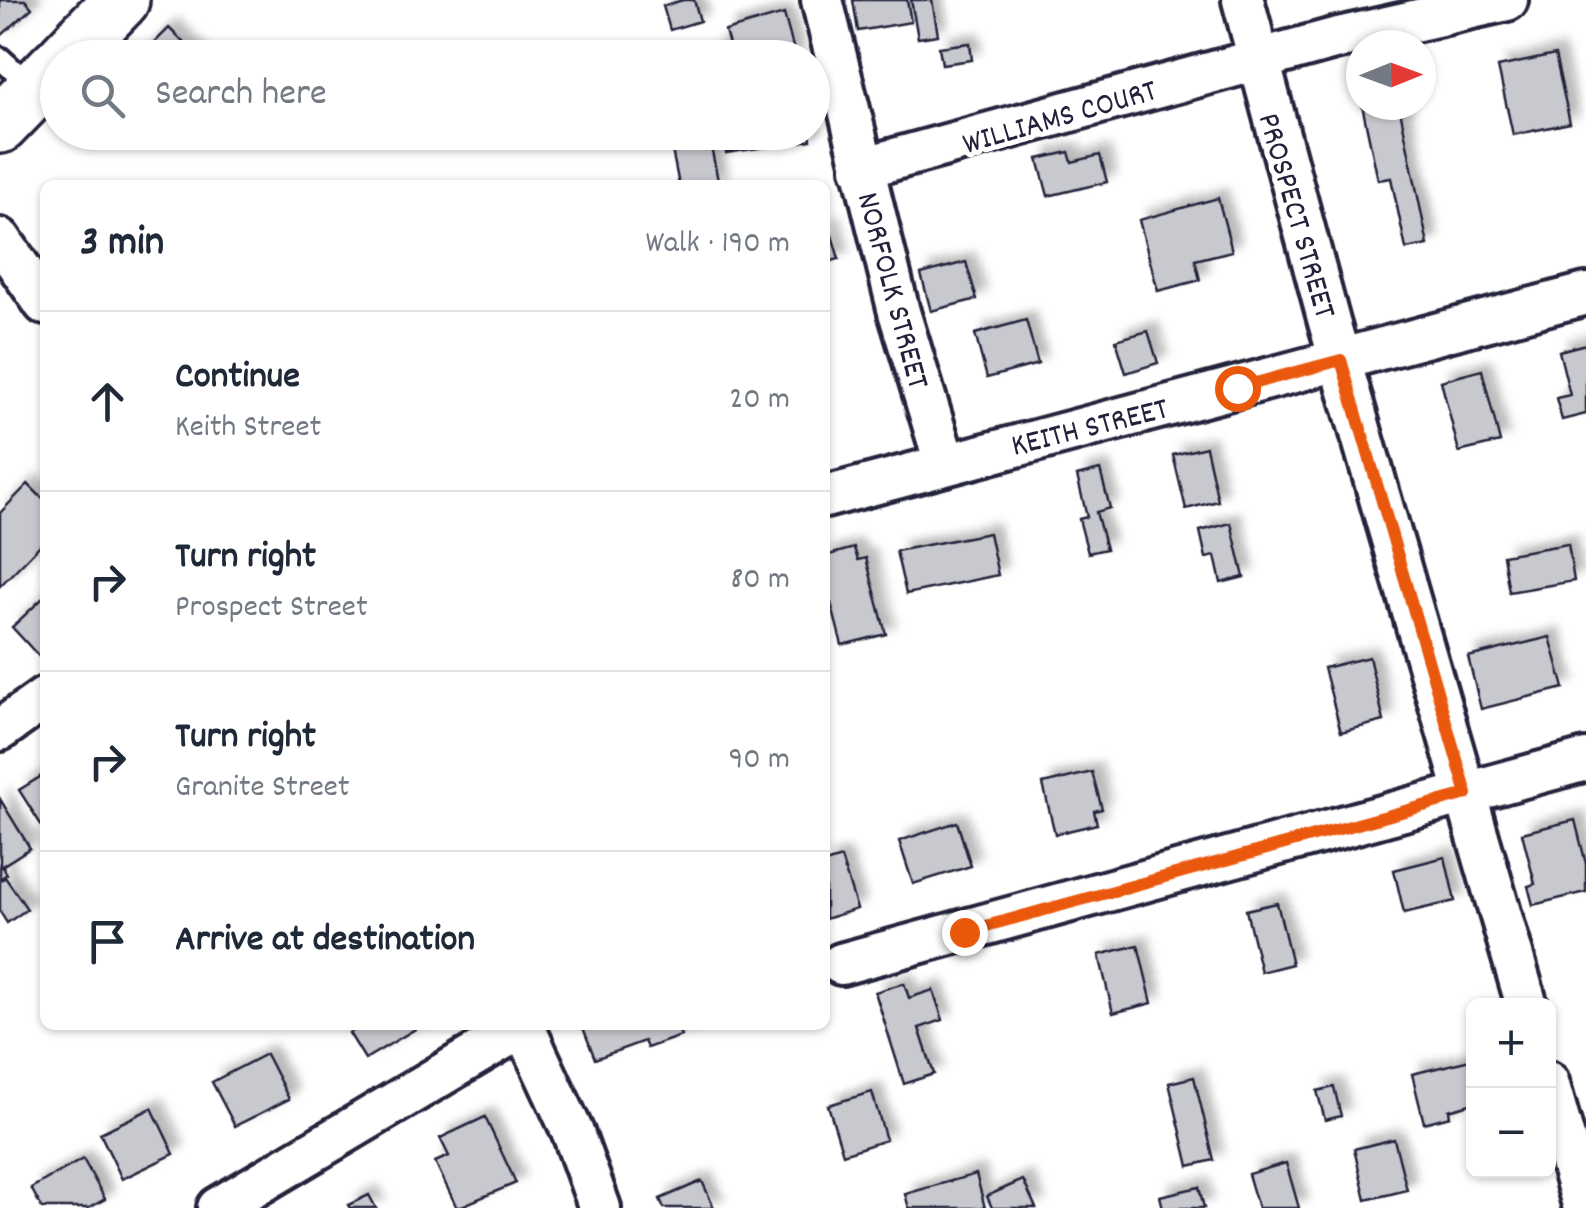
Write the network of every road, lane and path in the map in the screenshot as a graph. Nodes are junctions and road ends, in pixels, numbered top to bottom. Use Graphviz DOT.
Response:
graph roads {
  1 [pos="822,0"];
  2 [pos="1242,0"];
  3 [pos="1508,0"];
  4 [pos="108,4"];
  5 [pos="71,40"];
  6 [pos="1256,60"];
  7 [pos="862,168"];
  8 [pos="0,239"];
  9 [pos="1586,294"];
  10 [pos="40,297"];
  11 [pos="1341,360"];
  12 [pos="944,462"];
  13 [pos="830,496"];
  14 [pos="40,702"];
  15 [pos="0,730"];
  16 [pos="1586,760"];
  17 [pos="1467,794"];
  18 [pos="841,964"];
  19 [pos="1525,998"];
  20 [pos="516,1030"];
  21 [pos="525,1030"];
  22 [pos="1550,1088"];
  23 [pos="218,1208"];
  24 [pos="600,1208"];
  25 [pos="1584,1208"];
  1 -- 7 [label="street, NORFOLK STREET"];
  2 -- 6 [label="street, PROSPECT STREET"];
  3 -- 6 [label="street, WILLIAMS COURT"];
  4 -- 5 [label="main road"];
  6 -- 7 [label="street, WILLIAMS COURT"];
  6 -- 11 [label="street, PROSPECT STREET"];
  7 -- 12 [label="street, NORFOLK STREET"];
  8 -- 10 [label="street"];
  9 -- 11 [label="street, KEITH STREET"];
  11 -- 12 [label="street, KEITH STREET"];
  11 -- 17 [label="street, PROSPECT STREET"];
  12 -- 13 [label="street, KEITH STREET"];
  14 -- 15 [label="street"];
  16 -- 17 [label="street"];
  17 -- 18 [label="street"];
  17 -- 19 [label="street, PROSPECT STREET"];
  20 -- 23 [label="street"];
  21 -- 24 [label="street"];
  22 -- 25 [label="street"];
}
